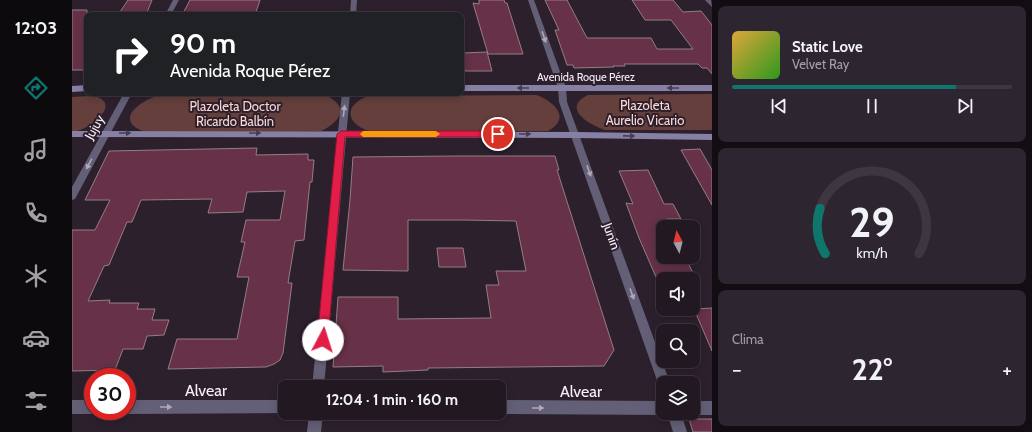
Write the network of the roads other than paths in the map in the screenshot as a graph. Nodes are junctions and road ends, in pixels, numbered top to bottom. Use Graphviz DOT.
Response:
graph roads {
  1 [pos="176,0"];
  2 [pos="354,0"];
  3 [pos="531,0"];
  4 [pos="708,0"];
  5 [pos="712,5"];
  6 [pos="170,12"];
  7 [pos="353,12"];
  8 [pos="72,88"];
  9 [pos="84,88"];
  10 [pos="464,88"];
  11 [pos="562,88"];
  12 [pos="712,88"];
  13 [pos="126,96"];
  14 [pos="346,96"];
  15 [pos="105,133"];
  16 [pos="72,134"];
  17 [pos="341,134"];
  18 [pos="576,135"];
  19 [pos="712,137"];
  20 [pos="72,196"];
  21 [pos="662,376"];
  22 [pos="319,380"];
  23 [pos="72,407"];
  24 [pos="84,407"];
  25 [pos="136,407"];
  26 [pos="278,407"];
  27 [pos="506,408"];
  28 [pos="656,408"];
  29 [pos="700,408"];
  30 [pos="712,408"];
  31 [pos="315,420"];
  32 [pos="676,420"];
  33 [pos="314,432"];
  34 [pos="680,432"];
  1 -- 6 [label="street"];
  2 -- 7 [label="street"];
  3 -- 11 [label="street, Junín, one-way"];
  4 -- 5 [label="street"];
  8 -- 9 [label="main road"];
  11 -- 10 [label="main road, Avenida Roque Pérez, one-way"];
  12 -- 11 [label="main road, Avenida Roque Pérez, one-way"];
  11 -- 18 [label="street, Junín"];
  13 -- 15 [label="street, Jujuy"];
  17 -- 14 [label="street, one-way"];
  15 -- 16 [label="main road"];
  15 -- 17 [label="main road, one-way"];
  15 -- 20 [label="street, Jujuy, one-way"];
  17 -- 18 [label="main road, one-way"];
  17 -- 22 [label="street"];
  18 -- 19 [label="main road, one-way"];
  18 -- 21 [label="street, Junín, one-way"];
  23 -- 24 [label="street"];
  25 -- 26 [label="street, Alvear, one-way"];
  27 -- 28 [label="street, Alvear, one-way"];
  29 -- 30 [label="street"];
  31 -- 33 [label="street"];
  32 -- 34 [label="street"];
}
